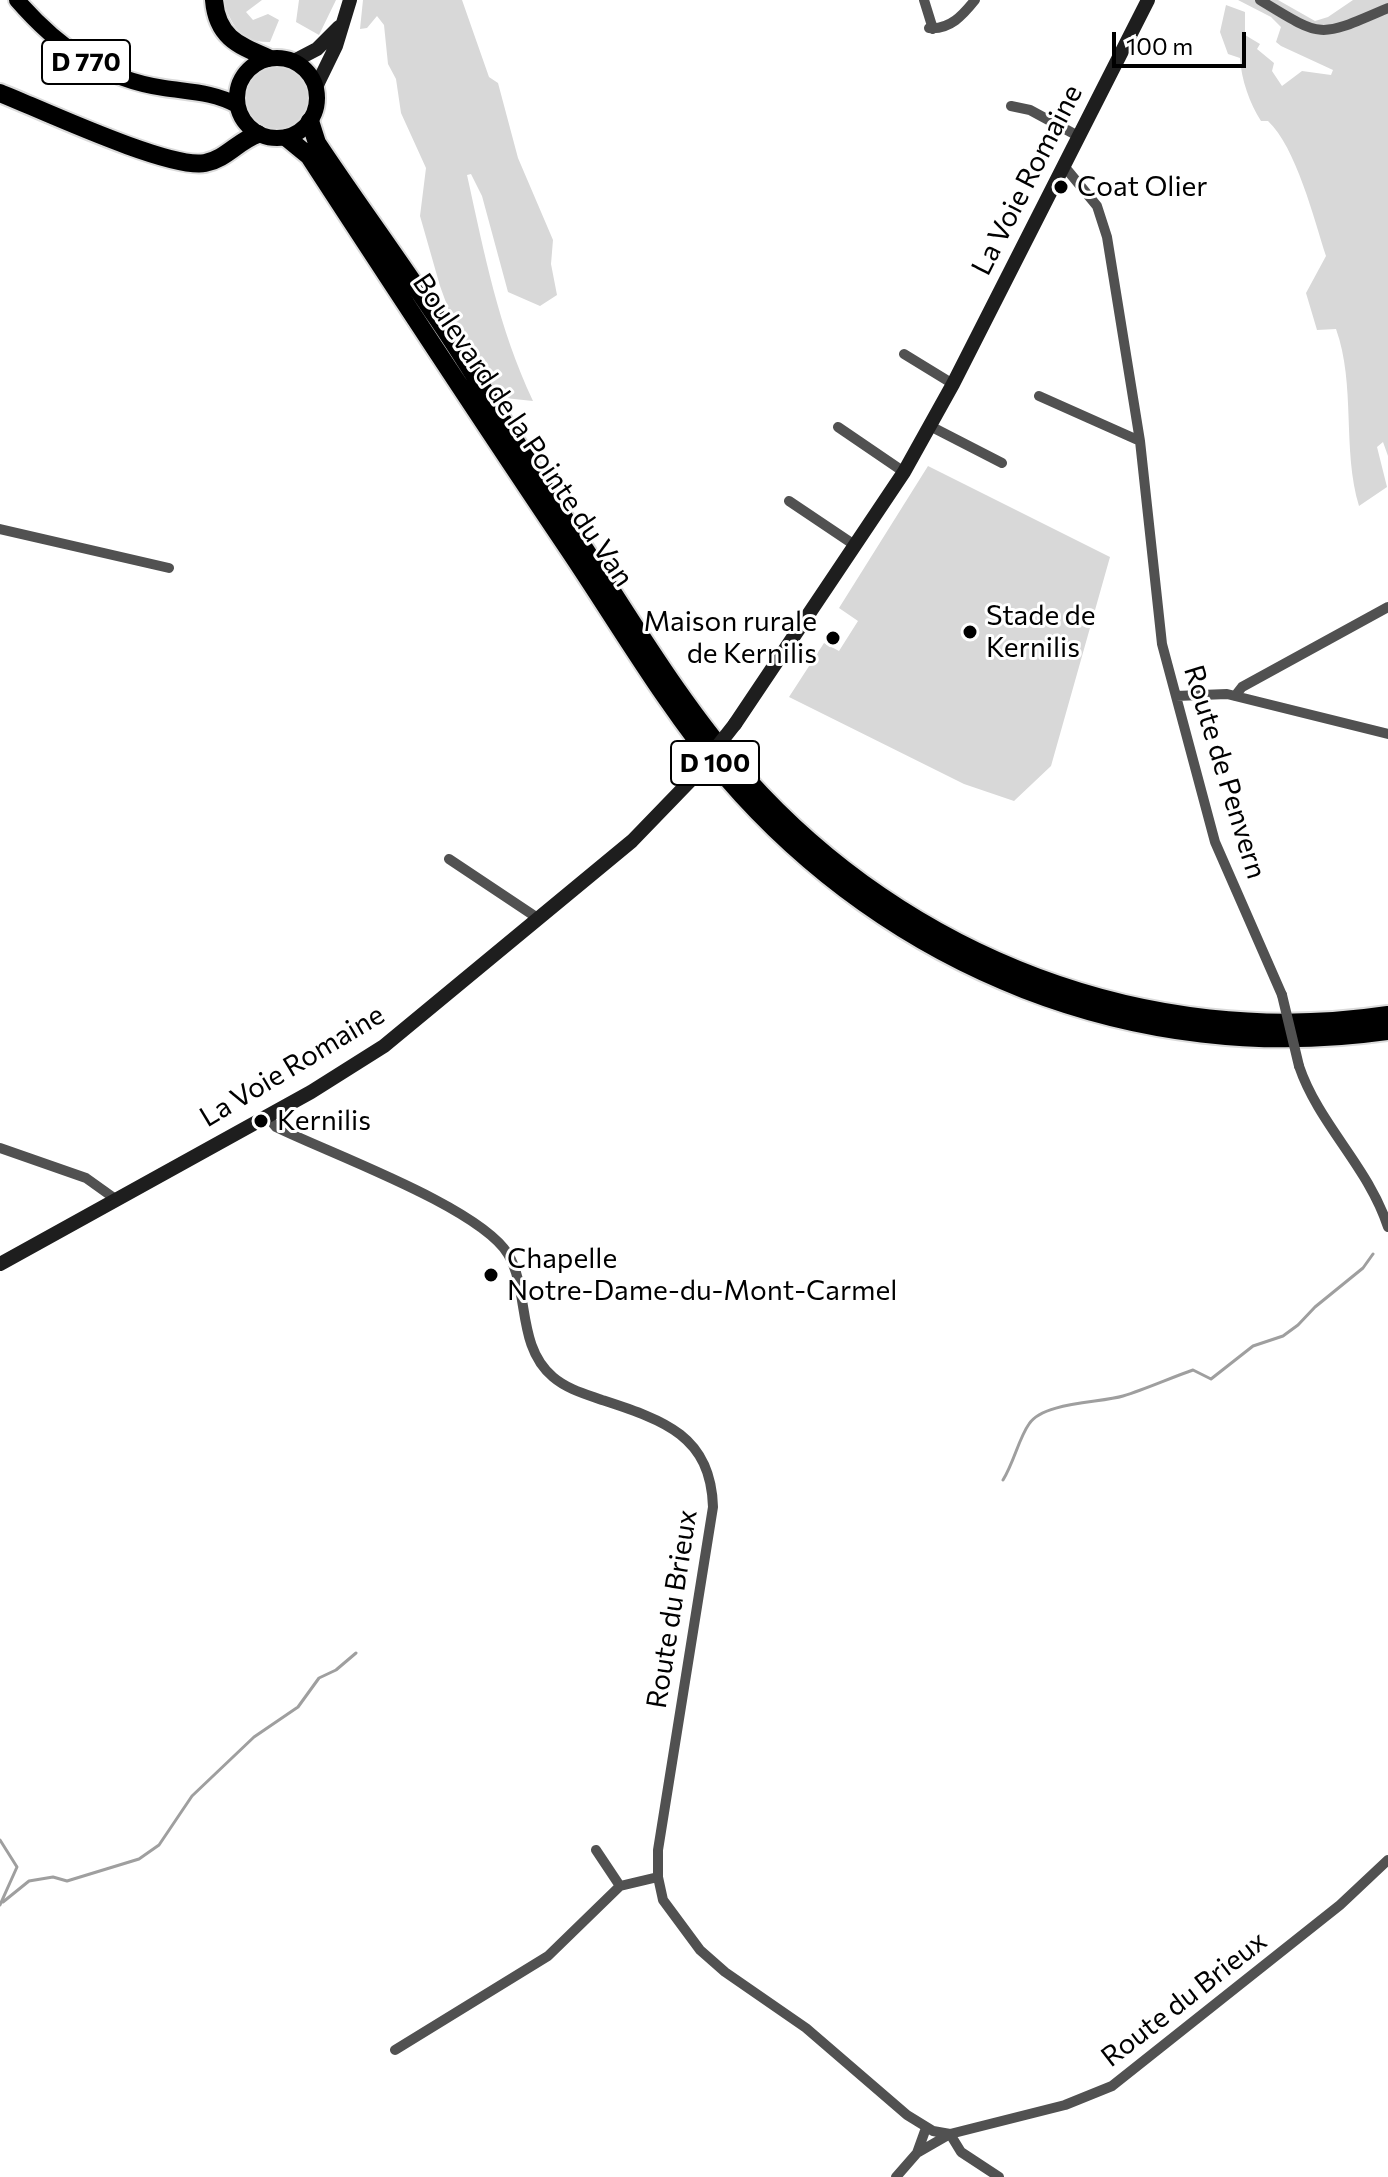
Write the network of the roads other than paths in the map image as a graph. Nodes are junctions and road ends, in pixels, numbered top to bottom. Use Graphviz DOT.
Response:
graph roads {
  1 [pos="214,0"];
  2 [pos="350,0"];
  3 [pos="924,0"];
  4 [pos="975,0"];
  5 [pos="1148,0"];
  6 [pos="1260,0"];
  7 [pos="20,4"];
  8 [pos="1388,8"];
  9 [pos="341,23"];
  10 [pos="268,58"];
  11 [pos="294,61"];
  12 [pos="239,83"];
  13 [pos="316,87"];
  14 [pos="200,91"];
  15 [pos="0,93"];
  16 [pos="237,105"];
  17 [pos="1011,106"];
  18 [pos="310,121"];
  19 [pos="258,134"];
  20 [pos="1078,136"];
  21 [pos="287,138"];
  22 [pos="1061,172"];
  23 [pos="904,354"];
  24 [pos="953,384"];
  25 [pos="1039,396"];
  26 [pos="930,426"];
  27 [pos="838,427"];
  28 [pos="1140,441"];
  29 [pos="1002,463"];
  30 [pos="904,472"];
  31 [pos="789,501"];
  32 [pos="0,529"];
  33 [pos="856,546"];
  34 [pos="169,568"];
  35 [pos="1388,607"];
  36 [pos="1176,696"];
  37 [pos="1235,696"];
  38 [pos="1388,734"];
  39 [pos="449,859"];
  40 [pos="539,919"];
  41 [pos="1388,1015"];
  42 [pos="1388,1031"];
  43 [pos="266,1115"];
  44 [pos="0,1148"];
  45 [pos="114,1198"];
  46 [pos="1388,1227"];
  47 [pos="0,1264"];
  48 [pos="596,1850"];
  49 [pos="1388,1860"];
  50 [pos="658,1877"];
  51 [pos="620,1886"];
  52 [pos="395,2050"];
  53 [pos="930,2130"];
  54 [pos="950,2134"];
  55 [pos="928,2148"];
  56 [pos="917,2153"];
  57 [pos="896,2177"];
  58 [pos="999,2177"];
  1 -- 10 [label="highway"];
  2 -- 9 [label="street"];
  3 -- 4 [label="street"];
  5 -- 20 [label="street, La Voie Romaine"];
  6 -- 8 [label="street"];
  7 -- 14 [label="main road, D 770"];
  9 -- 11 [label="street"];
  9 -- 13 [label="street"];
  10 -- 11 [label="main road"];
  10 -- 12 [label="main road"];
  11 -- 13 [label="main road"];
  12 -- 14 [label="main road, D 770"];
  12 -- 16 [label="main road"];
  13 -- 18 [label="main road"];
  14 -- 16 [label="main road, D 770"];
  15 -- 19 [label="highway"];
  16 -- 19 [label="main road"];
  17 -- 20 [label="street"];
  18 -- 21 [label="main road"];
  18 -- 41 [label="highway, Boulevard de la Pointe du Van / D 100"];
  19 -- 21 [label="main road"];
  20 -- 22 [label="street, La Voie Romaine"];
  21 -- 42 [label="highway, Boulevard de la Pointe du Van / D 100"];
  22 -- 24 [label="street, La Voie Romaine"];
  22 -- 28 [label="street, Route de Penvern"];
  23 -- 24 [label="street"];
  24 -- 26 [label="street, La Voie Romaine"];
  25 -- 28 [label="street"];
  26 -- 29 [label="street"];
  26 -- 30 [label="street, La Voie Romaine"];
  27 -- 30 [label="street"];
  28 -- 36 [label="street, Route de Penvern"];
  30 -- 33 [label="street, La Voie Romaine"];
  31 -- 33 [label="street"];
  32 -- 34 [label="street"];
  33 -- 40 [label="street, La Voie Romaine, bridge"];
  35 -- 37 [label="street"];
  36 -- 37 [label="street"];
  36 -- 46 [label="street, Route de Penvern, bridge"];
  37 -- 38 [label="street"];
  39 -- 40 [label="street"];
  40 -- 43 [label="street, La Voie Romaine"];
  43 -- 45 [label="street, La Voie Romaine"];
  43 -- 50 [label="street, Route du Brieux"];
  44 -- 45 [label="street"];
  45 -- 47 [label="street, La Voie Romaine"];
  48 -- 51 [label="street"];
  49 -- 54 [label="street, Route du Brieux"];
  50 -- 51 [label="street"];
  50 -- 53 [label="street, Route du Brieux"];
  51 -- 52 [label="street"];
  53 -- 54 [label="street, Route du Brieux"];
  53 -- 55 [label="street"];
  53 -- 56 [label="street"];
  54 -- 55 [label="street"];
  54 -- 58 [label="street"];
  55 -- 56 [label="street"];
  56 -- 57 [label="street"];
}
